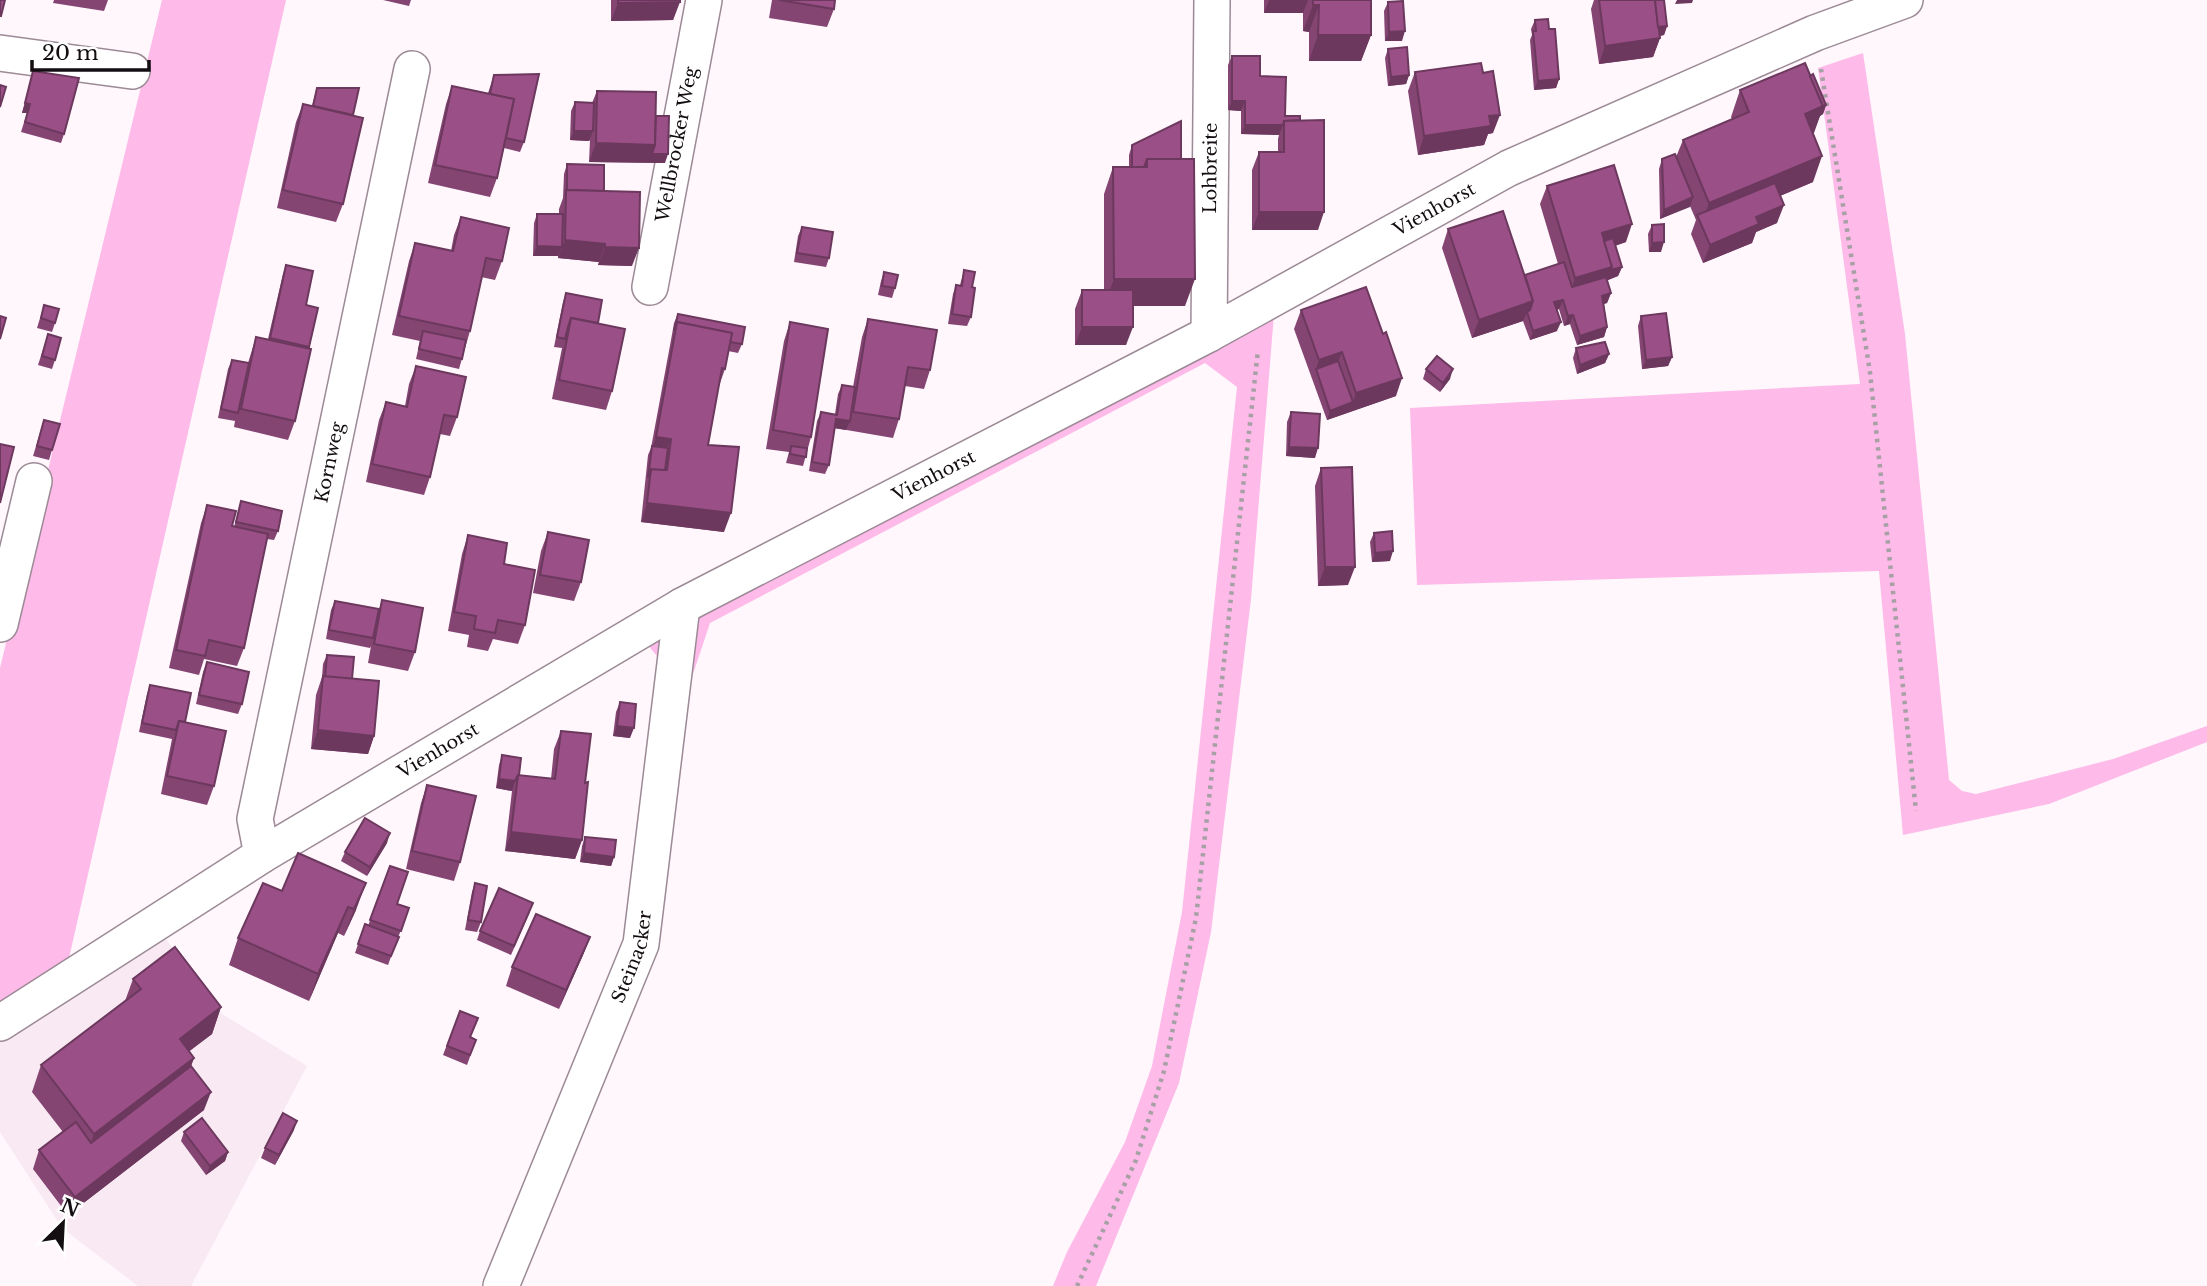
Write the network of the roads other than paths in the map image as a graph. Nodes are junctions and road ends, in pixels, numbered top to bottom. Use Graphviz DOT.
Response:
graph roads {
  1 [pos="704,0"];
  2 [pos="1212,0"];
  3 [pos="1905,0"];
  4 [pos="0,54"];
  5 [pos="412,69"];
  6 [pos="132,71"];
  7 [pos="650,287"];
  8 [pos="1209,334"];
  9 [pos="34,481"];
  10 [pos="682,606"];
  11 [pos="0,624"];
  12 [pos="262,855"];
  13 [pos="0,1023"];
  14 [pos="501,1286"];
  1 -- 7 [label="street, Wellbrocker Weg"];
  2 -- 8 [label="street, Lohbreite"];
  3 -- 8 [label="street, Vienhorst"];
  4 -- 6 [label="street"];
  5 -- 12 [label="street, Kornweg"];
  8 -- 10 [label="street, Vienhorst"];
  9 -- 11 [label="street"];
  10 -- 12 [label="street, Vienhorst"];
  10 -- 14 [label="street, Steinacker"];
  12 -- 13 [label="street, Vienhorst"];
}
